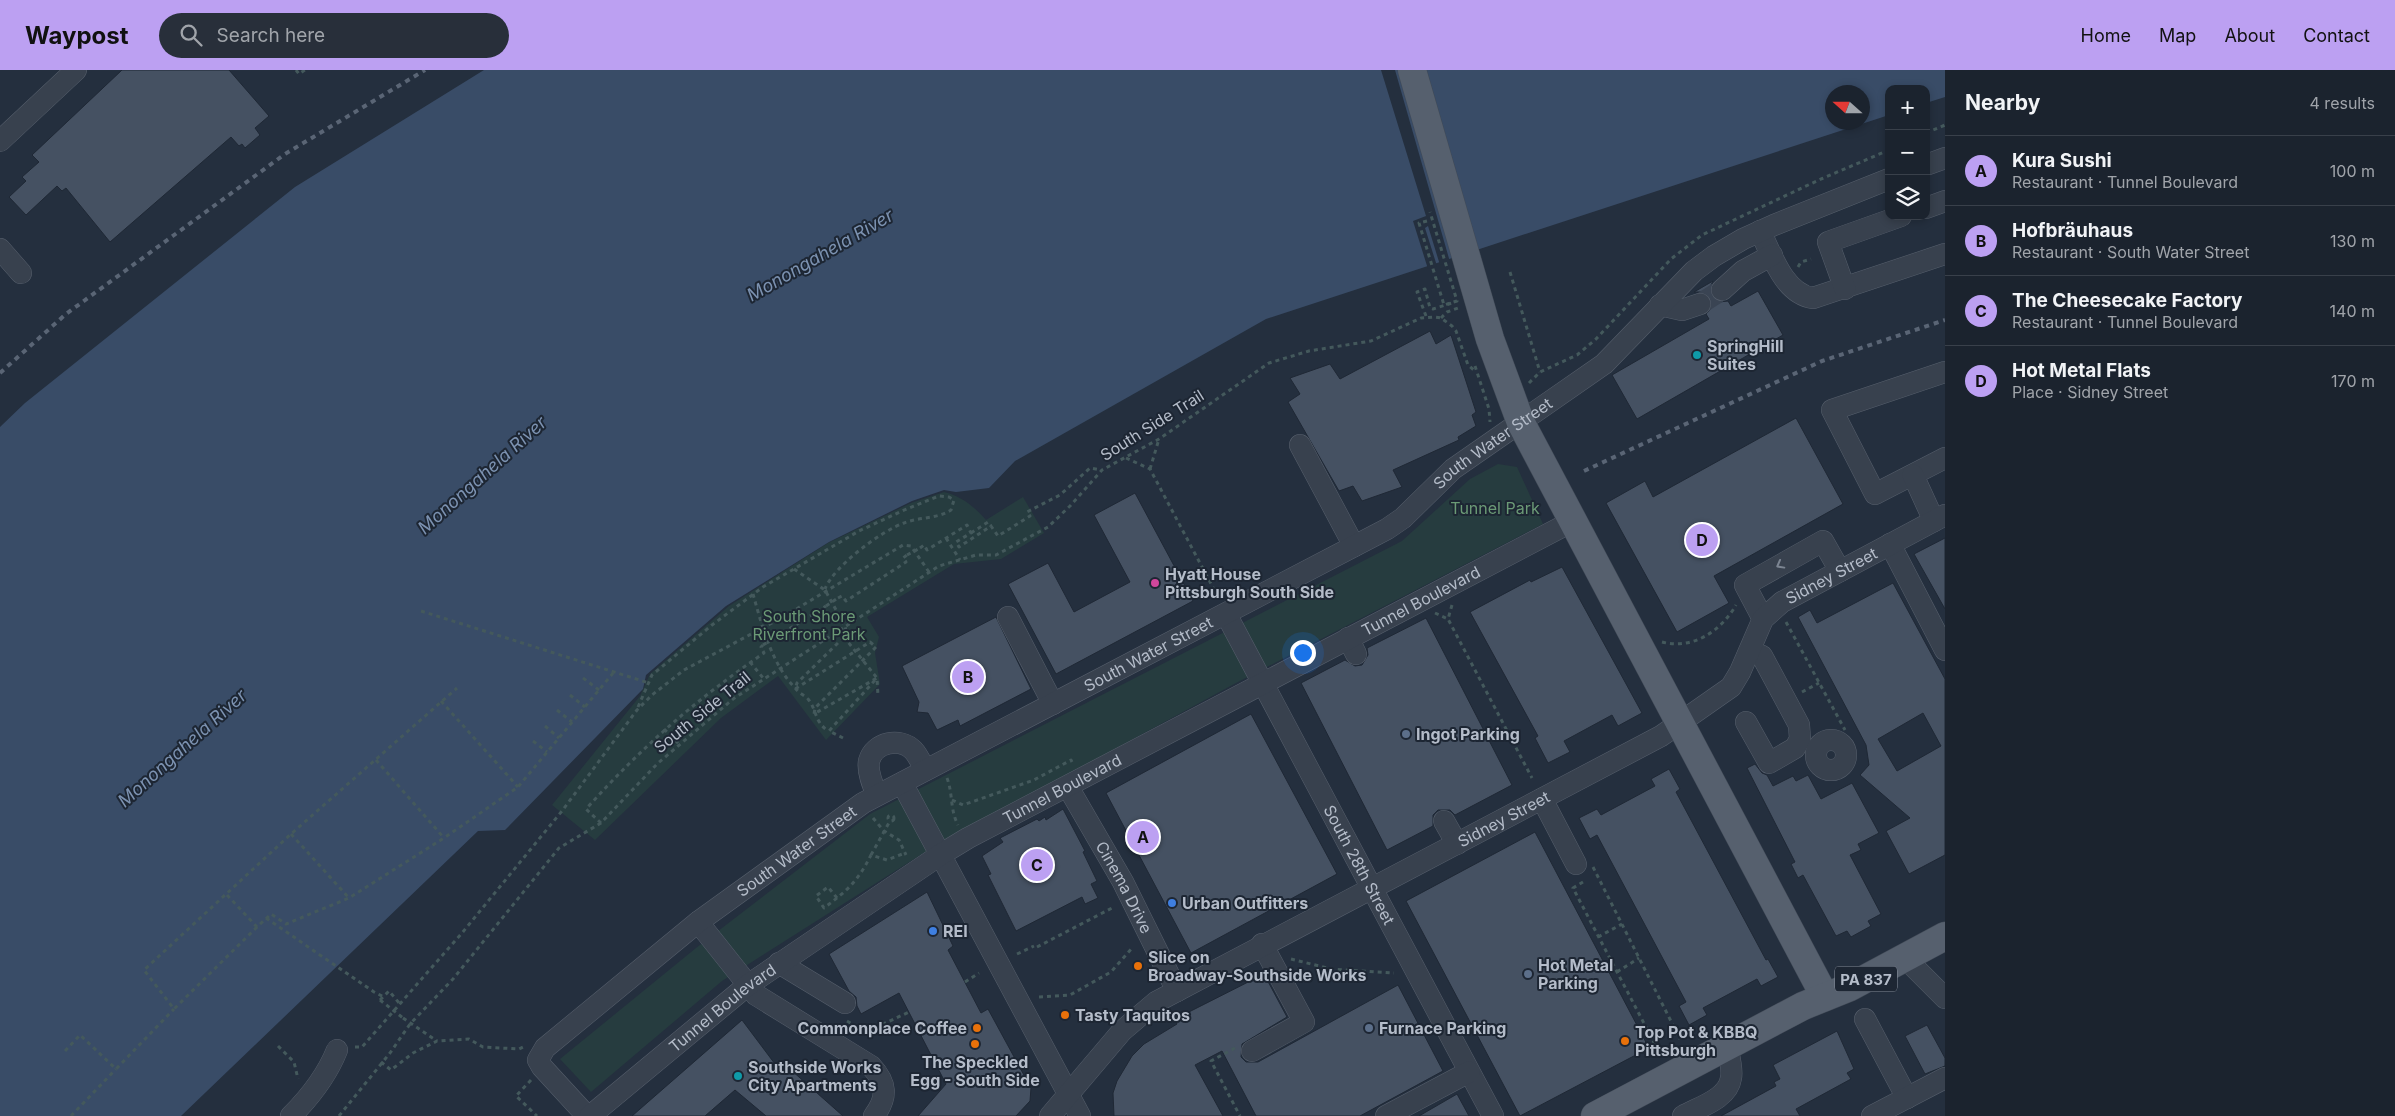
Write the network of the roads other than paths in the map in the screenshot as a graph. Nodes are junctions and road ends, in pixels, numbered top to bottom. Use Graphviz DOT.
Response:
graph roads {
  1 [pos="76,70"];
  2 [pos="1412,70"];
  3 [pos="0,141"];
  4 [pos="1945,158"];
  5 [pos="1930,164"];
  6 [pos="1885,181"];
  7 [pos="1945,201"];
  8 [pos="1930,207"];
  9 [pos="1890,220"];
  10 [pos="1760,231"];
  11 [pos="0,248"];
  12 [pos="1945,254"];
  13 [pos="1772,255"];
  14 [pos="21,273"];
  15 [pos="1845,289"];
  16 [pos="1722,290"];
  17 [pos="1700,304"];
  18 [pos="1660,305"];
  19 [pos="1945,372"];
  20 [pos="1522,423"];
  21 [pos="1300,445"];
  22 [pos="1945,458"];
  23 [pos="1912,474"];
  24 [pos="1939,518"];
  25 [pos="1573,520"];
  26 [pos="1890,544"];
  27 [pos="1354,546"];
  28 [pos="1840,571"];
  29 [pos="1223,607"];
  30 [pos="1008,618"];
  31 [pos="1763,619"];
  32 [pos="1945,650"];
  33 [pos="1750,651"];
  34 [pos="1263,684"];
  35 [pos="1054,704"];
  36 [pos="1680,722"];
  37 [pos="1746,722"];
  38 [pos="935,772"];
  39 [pos="1071,777"];
  40 [pos="902,782"];
  41 [pos="1542,799"];
  42 [pos="873,804"];
  43 [pos="1444,821"];
  44 [pos="1457,844"];
  45 [pos="940,855"];
  46 [pos="1582,861"];
  47 [pos="1372,888"];
  48 [pos="698,922"];
  49 [pos="1945,936"];
  50 [pos="1262,944"];
  51 [pos="1905,958"];
  52 [pos="779,963"];
  53 [pos="748,985"];
  54 [pos="1177,990"];
  55 [pos="1825,997"];
  56 [pos="1945,998"];
  57 [pos="845,1003"];
  58 [pos="1864,1019"];
  59 [pos="1727,1046"];
  60 [pos="1245,1049"];
  61 [pos="337,1050"];
  62 [pos="1470,1072"];
  63 [pos="1945,1078"];
  64 [pos="1068,1096"];
  65 [pos="1907,1098"];
  66 [pos="291,1116"];
  67 [pos="589,1116"];
  68 [pos="874,1116"];
  69 [pos="1050,1116"];
  70 [pos="1080,1116"];
  71 [pos="1386,1116"];
  72 [pos="1493,1116"];
  73 [pos="1595,1116"];
  74 [pos="1683,1116"];
  75 [pos="1872,1116"];
  1 -- 3 [label="street"];
  2 -- 20 [label="main road"];
  4 -- 5 [label="street"];
  6 -- 10 [label="street, South Water Street"];
  7 -- 8 [label="street"];
  9 -- 15 [label="street"];
  10 -- 13 [label="street"];
  10 -- 18 [label="street, South Water Street"];
  11 -- 14 [label="street"];
  12 -- 15 [label="street"];
  13 -- 15 [label="street"];
  13 -- 16 [label="street"];
  17 -- 18 [label="street"];
  18 -- 20 [label="street, South Water Street"];
  19 -- 23 [label="street"];
  20 -- 25 [label="main road"];
  20 -- 27 [label="street, South Water Street"];
  21 -- 27 [label="street"];
  22 -- 23 [label="street"];
  23 -- 24 [label="street"];
  24 -- 26 [label="street, Sidney Street"];
  25 -- 34 [label="street, Tunnel Boulevard"];
  25 -- 36 [label="main road"];
  26 -- 28 [label="street, Sidney Street"];
  26 -- 32 [label="street"];
  27 -- 29 [label="street, South Water Street"];
  28 -- 31 [label="street, Sidney Street"];
  28 -- 31 [label="street, one-way"];
  29 -- 34 [label="street, South 28th Street"];
  29 -- 35 [label="street, South Water Street"];
  30 -- 35 [label="street"];
  31 -- 33 [label="street, Sidney Street"];
  33 -- 36 [label="street, Sidney Street"];
  33 -- 37 [label="street"];
  34 -- 39 [label="street, Tunnel Boulevard"];
  34 -- 47 [label="street, South 28th Street"];
  35 -- 38 [label="street, South Water Street"];
  36 -- 41 [label="street, Sidney Street"];
  36 -- 55 [label="main road"];
  38 -- 40 [label="street, South Water Street"];
  38 -- 42 [label="street"];
  39 -- 45 [label="street, Tunnel Boulevard"];
  39 -- 54 [label="street, Cinema Drive"];
  40 -- 42 [label="street, South Water Street"];
  40 -- 45 [label="street"];
  41 -- 44 [label="street, Sidney Street"];
  41 -- 46 [label="street"];
  42 -- 48 [label="street, South Water Street"];
  43 -- 44 [label="street"];
  44 -- 47 [label="street, Sidney Street"];
  45 -- 52 [label="street, Tunnel Boulevard"];
  45 -- 64 [label="street"];
  47 -- 50 [label="street, Sidney Street"];
  47 -- 62 [label="street, South 28th Street"];
  48 -- 53 [label="street"];
  48 -- 67 [label="street, South Water Street"];
  49 -- 51 [label="main road, PA 837"];
  50 -- 54 [label="street, Sidney Street"];
  50 -- 60 [label="street"];
  51 -- 55 [label="main road, PA 837"];
  51 -- 56 [label="street"];
  52 -- 53 [label="street, Tunnel Boulevard"];
  52 -- 57 [label="street"];
  53 -- 67 [label="street, Tunnel Boulevard"];
  53 -- 68 [label="street"];
  54 -- 64 [label="street, Sidney Street"];
  55 -- 59 [label="main road, PA 837"];
  58 -- 65 [label="street"];
  59 -- 73 [label="main road, PA 837"];
  59 -- 74 [label="street"];
  61 -- 66 [label="street"];
  62 -- 71 [label="street"];
  62 -- 72 [label="street, South 28th Street"];
  63 -- 65 [label="street"];
  64 -- 69 [label="street, Sidney Street"];
  64 -- 70 [label="street"];
  65 -- 75 [label="street"];
}
